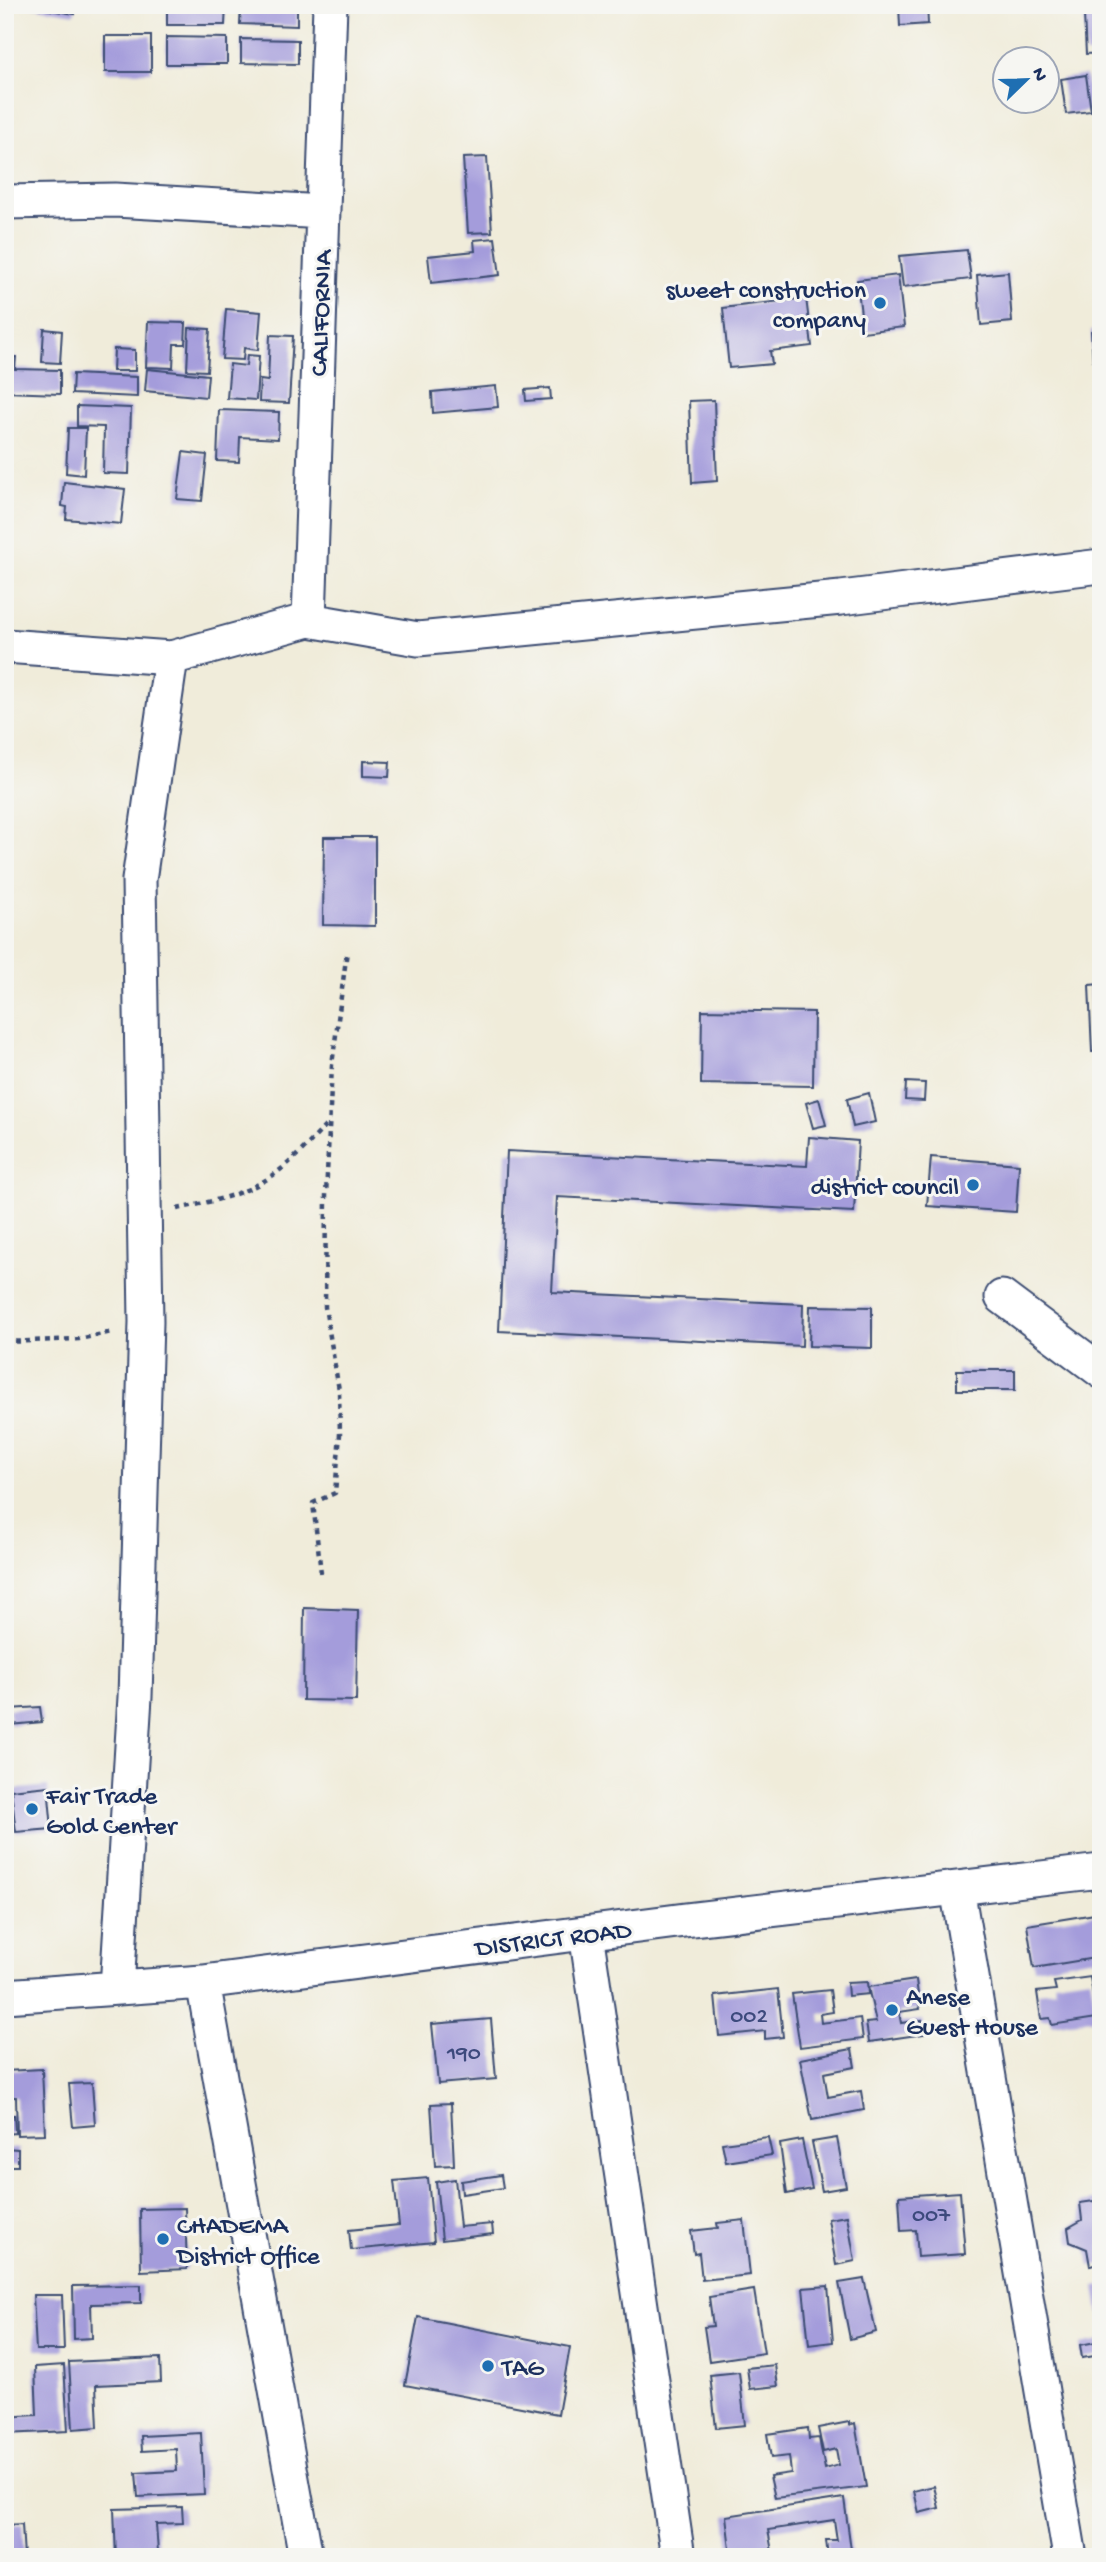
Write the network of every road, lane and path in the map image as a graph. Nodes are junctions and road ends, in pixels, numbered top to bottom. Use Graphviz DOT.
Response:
graph roads {
  1 [pos="330,5"];
  2 [pos="5,202"];
  3 [pos="323,212"];
  4 [pos="1101,566"];
  5 [pos="309,620"];
  6 [pos="5,646"];
  7 [pos="171,658"];
  8 [pos="347,951"];
  9 [pos="329,1122"];
  10 [pos="145,1216"];
  11 [pos="1002,1297"];
  12 [pos="146,1322"];
  13 [pos="5,1342"];
  14 [pos="1101,1371"];
  15 [pos="321,1573"];
  16 [pos="1101,1871"];
  17 [pos="957,1888"];
  18 [pos="586,1933"];
  19 [pos="203,1982"];
  20 [pos="117,1988"];
  21 [pos="5,1996"];
  22 [pos="306,2557"];
  23 [pos="678,2557"];
  24 [pos="1070,2557"];
  1 -- 3 [label="street, CALIFORNIA"];
  2 -- 3 [label="street"];
  3 -- 5 [label="street, CALIFORNIA"];
  4 -- 5 [label="street"];
  5 -- 7 [label="street"];
  6 -- 7 [label="street"];
  7 -- 10 [label="street"];
  8 -- 9 [label="path"];
  9 -- 10 [label="path"];
  9 -- 15 [label="path"];
  10 -- 12 [label="street"];
  11 -- 14 [label="street"];
  12 -- 13 [label="path"];
  12 -- 20 [label="street"];
  16 -- 17 [label="street, DISTRICT ROAD"];
  17 -- 18 [label="street, DISTRICT ROAD"];
  17 -- 24 [label="street"];
  18 -- 19 [label="street, DISTRICT ROAD"];
  18 -- 23 [label="street"];
  19 -- 20 [label="street, DISTRICT ROAD"];
  19 -- 22 [label="street"];
  20 -- 21 [label="street, DISTRICT ROAD"];
}
